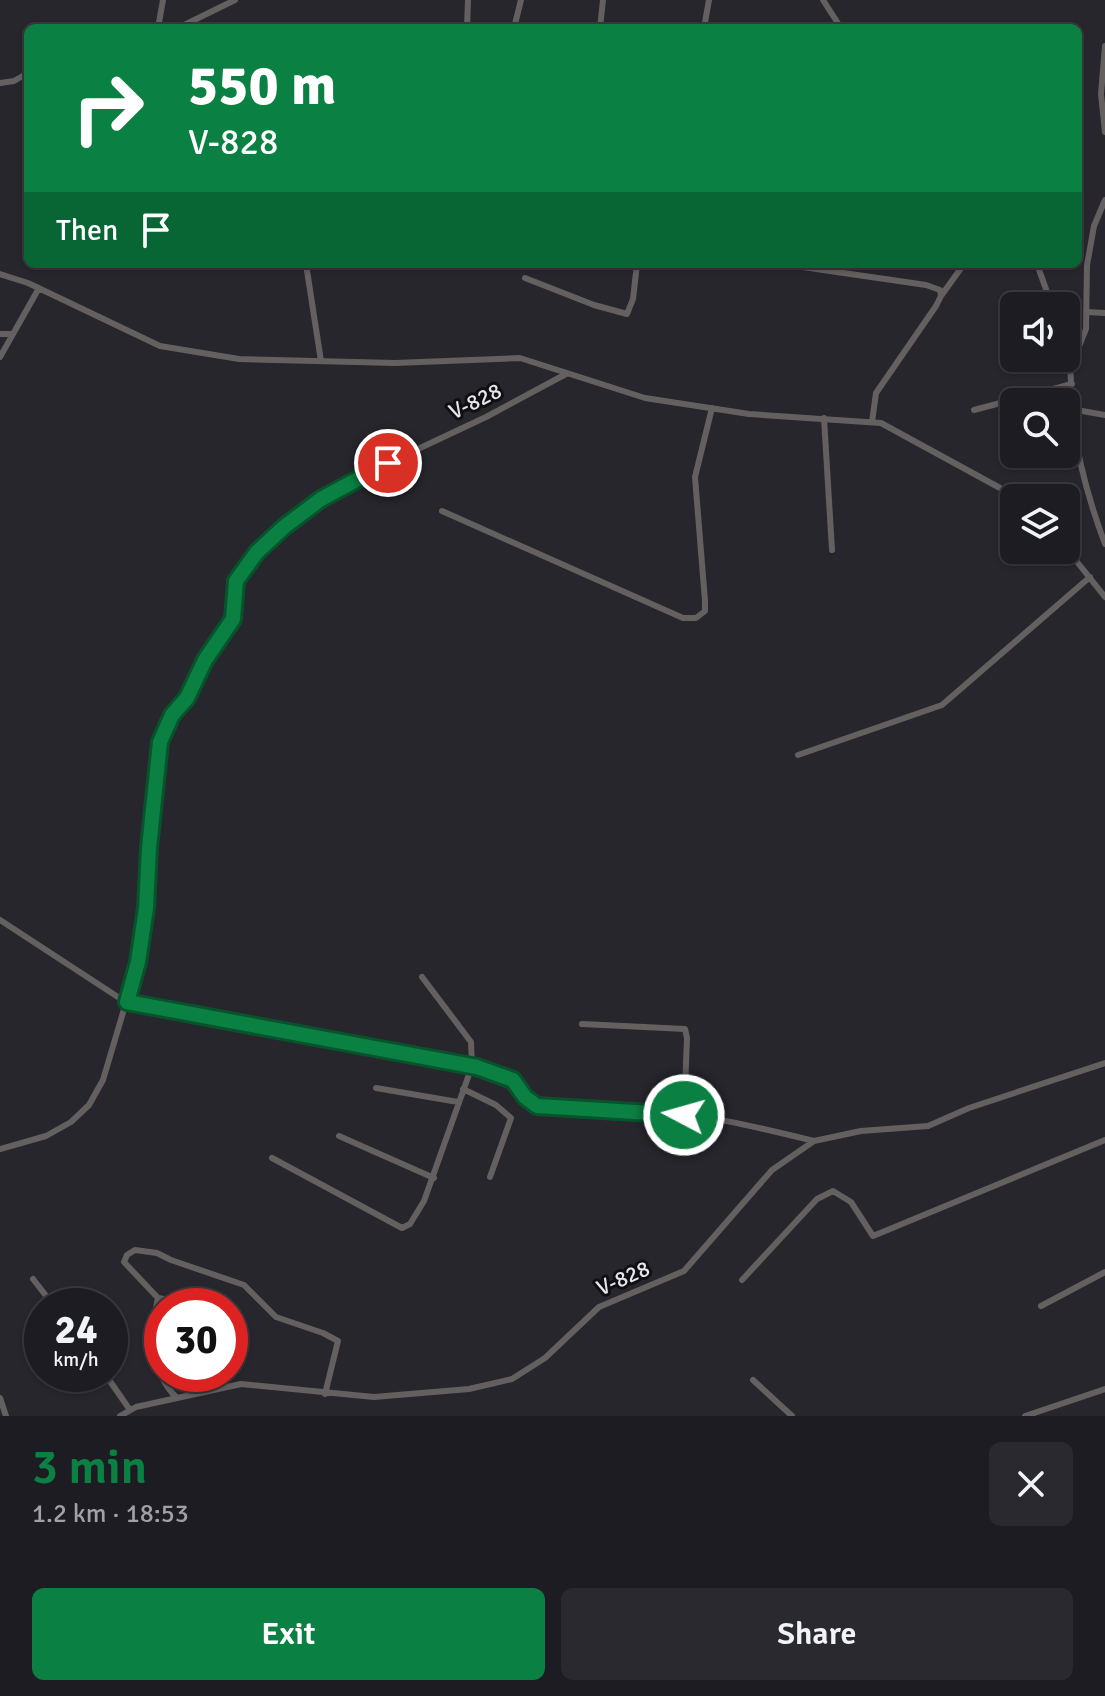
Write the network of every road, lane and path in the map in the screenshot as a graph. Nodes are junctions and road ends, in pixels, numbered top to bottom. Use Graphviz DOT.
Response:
graph roads {
  1 [pos="163,0"];
  2 [pos="235,0"];
  3 [pos="468,0"];
  4 [pos="521,0"];
  5 [pos="603,0"];
  6 [pos="709,0"];
  7 [pos="823,0"];
  8 [pos="159,24"];
  9 [pos="186,24"];
  10 [pos="467,24"];
  11 [pos="515,24"];
  12 [pos="600,24"];
  13 [pos="705,24"];
  14 [pos="838,24"];
  15 [pos="1104,48"];
  16 [pos="24,75"];
  17 [pos="0,83"];
  18 [pos="1105,132"];
  19 [pos="1105,200"];
  20 [pos="307,268"];
  21 [pos="637,268"];
  22 [pos="825,268"];
  23 [pos="961,268"];
  24 [pos="1038,268"];
  25 [pos="0,274"];
  26 [pos="525,278"];
  27 [pos="39,288"];
  28 [pos="1047,292"];
  29 [pos="941,296"];
  30 [pos="1086,312"];
  31 [pos="1105,313"];
  32 [pos="0,334"];
  33 [pos="13,334"];
  34 [pos="1080,344"];
  35 [pos="0,357"];
  36 [pos="321,361"];
  37 [pos="1072,372"];
  38 [pos="566,374"];
  39 [pos="1072,384"];
  40 [pos="1072,388"];
  41 [pos="712,408"];
  42 [pos="974,410"];
  43 [pos="1080,411"];
  44 [pos="1105,415"];
  45 [pos="824,418"];
  46 [pos="872,422"];
  47 [pos="1080,460"];
  48 [pos="1000,488"];
  49 [pos="442,511"];
  50 [pos="1104,540"];
  51 [pos="832,550"];
  52 [pos="1079,564"];
  53 [pos="1090,577"];
  54 [pos="1105,597"];
  55 [pos="798,755"];
  56 [pos="0,920"];
  57 [pos="422,977"];
  58 [pos="127,1002"];
  59 [pos="582,1024"];
  60 [pos="1105,1063"];
  61 [pos="472,1066"];
  62 [pos="376,1088"];
  63 [pos="463,1089"];
  64 [pos="458,1102"];
  65 [pos="684,1115"];
  66 [pos="339,1136"];
  67 [pos="1105,1140"];
  68 [pos="814,1141"];
  69 [pos="0,1149"];
  70 [pos="272,1158"];
  71 [pos="490,1177"];
  72 [pos="434,1178"];
  73 [pos="1105,1272"];
  74 [pos="33,1279"];
  75 [pos="742,1280"];
  76 [pos="40,1288"];
  77 [pos="148,1288"];
  78 [pos="247,1288"];
  79 [pos="248,1289"];
  80 [pos="1041,1306"];
  81 [pos="753,1380"];
  82 [pos="1105,1389"];
  83 [pos="118,1392"];
  84 [pos="172,1392"];
  85 [pos="325,1394"];
  86 [pos="0,1398"];
  87 [pos="177,1398"];
  88 [pos="130,1410"];
  89 [pos="6,1416"];
  90 [pos="120,1416"];
  91 [pos="792,1416"];
  92 [pos="1025,1416"];
  1 -- 8 [label="street"];
  2 -- 9 [label="street"];
  3 -- 10 [label="street"];
  4 -- 11 [label="street"];
  5 -- 12 [label="street"];
  6 -- 13 [label="street"];
  7 -- 14 [label="street"];
  15 -- 18 [label="street"];
  16 -- 17 [label="street"];
  19 -- 30 [label="street"];
  20 -- 36 [label="street"];
  21 -- 26 [label="street"];
  22 -- 29 [label="street"];
  23 -- 29 [label="street"];
  24 -- 28 [label="street"];
  25 -- 27 [label="street"];
  27 -- 33 [label="street"];
  27 -- 36 [label="street"];
  29 -- 46 [label="street"];
  30 -- 31 [label="street"];
  30 -- 34 [label="street"];
  32 -- 33 [label="street"];
  33 -- 35 [label="street"];
  36 -- 38 [label="street"];
  37 -- 39 [label="street"];
  38 -- 41 [label="street"];
  38 -- 58 [label="street, V-828"];
  39 -- 40 [label="street"];
  39 -- 42 [label="street"];
  41 -- 45 [label="street"];
  41 -- 49 [label="street"];
  43 -- 44 [label="street"];
  45 -- 46 [label="street"];
  45 -- 51 [label="street"];
  46 -- 48 [label="street"];
  47 -- 50 [label="street"];
  52 -- 53 [label="street"];
  53 -- 54 [label="street"];
  53 -- 55 [label="street"];
  56 -- 58 [label="street"];
  57 -- 61 [label="street"];
  58 -- 61 [label="street"];
  58 -- 69 [label="street, V-828"];
  59 -- 65 [label="street"];
  60 -- 68 [label="street, V-828"];
  61 -- 63 [label="street"];
  61 -- 65 [label="street"];
  62 -- 64 [label="street"];
  63 -- 64 [label="street"];
  63 -- 71 [label="street"];
  64 -- 72 [label="street"];
  65 -- 68 [label="street"];
  66 -- 72 [label="street"];
  67 -- 75 [label="street"];
  68 -- 85 [label="street, V-828"];
  70 -- 72 [label="street"];
  73 -- 80 [label="street"];
  74 -- 76 [label="street"];
  77 -- 78 [label="street"];
  79 -- 85 [label="street"];
  81 -- 91 [label="street"];
  82 -- 92 [label="street"];
  83 -- 88 [label="street"];
  84 -- 87 [label="street"];
  85 -- 87 [label="street, V-828"];
  86 -- 89 [label="street"];
  87 -- 88 [label="street, V-828"];
  88 -- 90 [label="street, V-828"];
}
